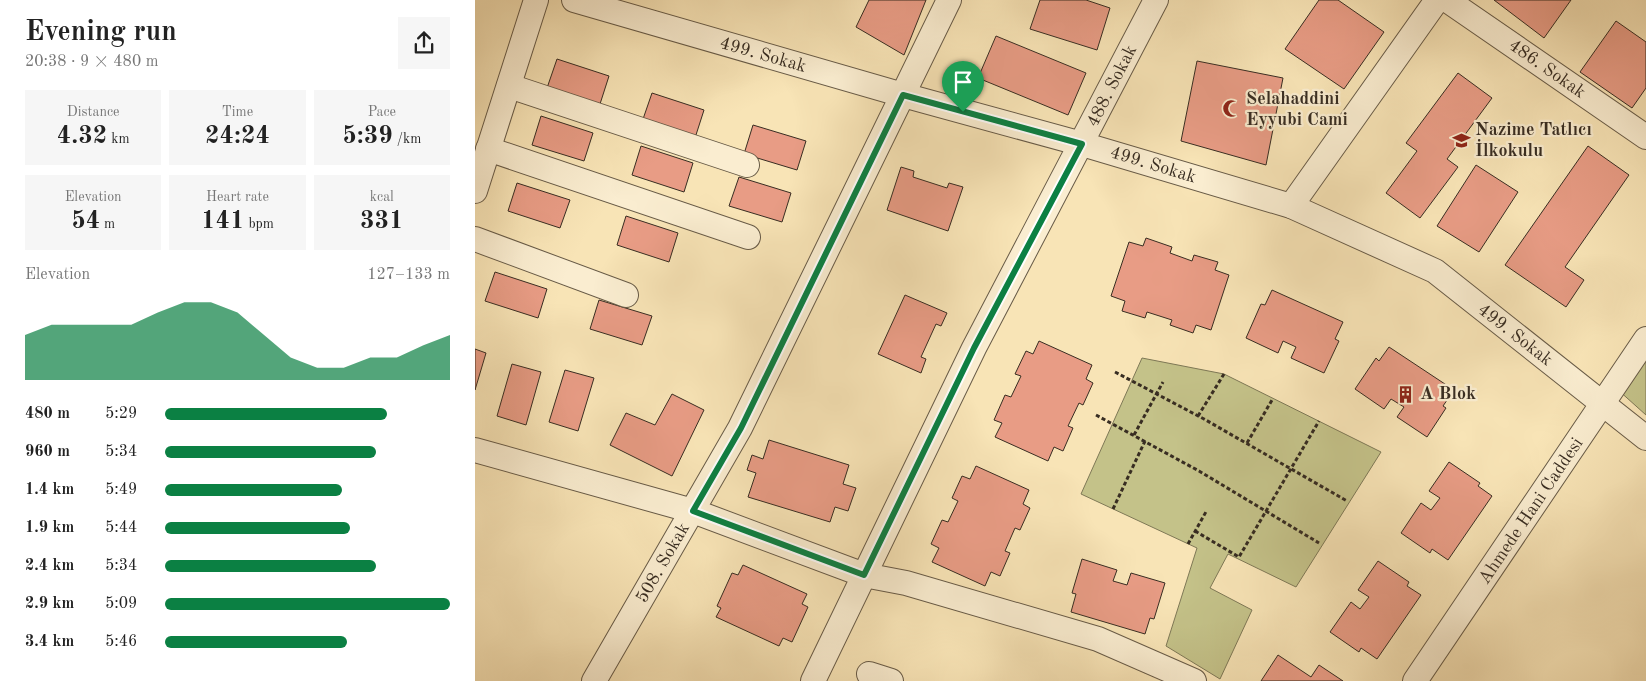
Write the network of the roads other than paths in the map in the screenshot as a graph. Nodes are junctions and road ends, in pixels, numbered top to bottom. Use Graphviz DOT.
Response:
graph roads {
  1 [pos="537,0"];
  2 [pos="574,0"];
  3 [pos="949,0"];
  4 [pos="1157,0"];
  5 [pos="1437,0"];
  6 [pos="1447,0"];
  7 [pos="509,86"];
  8 [pos="903,95"];
  9 [pos="1646,137"];
  10 [pos="1082,144"];
  11 [pos="488,149"];
  12 [pos="747,164"];
  13 [pos="475,191"];
  14 [pos="1291,206"];
  15 [pos="747,237"];
  16 [pos="475,239"];
  17 [pos="627,295"];
  18 [pos="1646,339"];
  19 [pos="1604,404"];
  20 [pos="1646,438"];
  21 [pos="475,450"];
  22 [pos="693,511"];
  23 [pos="864,575"];
  24 [pos="594,681"];
  25 [pos="813,681"];
  26 [pos="1194,681"];
  27 [pos="1415,681"];
  1 -- 7 [label="street"];
  2 -- 8 [label="street, 499. Sokak"];
  3 -- 8 [label="street, 508. Sokak"];
  4 -- 10 [label="street, 488. Sokak"];
  5 -- 14 [label="street"];
  6 -- 9 [label="street, 486. Sokak"];
  7 -- 11 [label="street"];
  7 -- 12 [label="street"];
  8 -- 10 [label="street, 499. Sokak"];
  8 -- 22 [label="street, 508. Sokak"];
  10 -- 14 [label="street, 499. Sokak"];
  10 -- 23 [label="street, 488. Sokak"];
  11 -- 13 [label="street"];
  11 -- 15 [label="street"];
  14 -- 19 [label="street, 499. Sokak"];
  16 -- 17 [label="street"];
  18 -- 19 [label="street, Ahmede Hani Caddesi"];
  19 -- 20 [label="street, 499. Sokak"];
  19 -- 27 [label="street, Ahmede Hani Caddesi"];
  21 -- 22 [label="street"];
  22 -- 23 [label="street"];
  22 -- 24 [label="street, 508. Sokak"];
  23 -- 25 [label="street, 488. Sokak"];
  23 -- 26 [label="street"];
}
